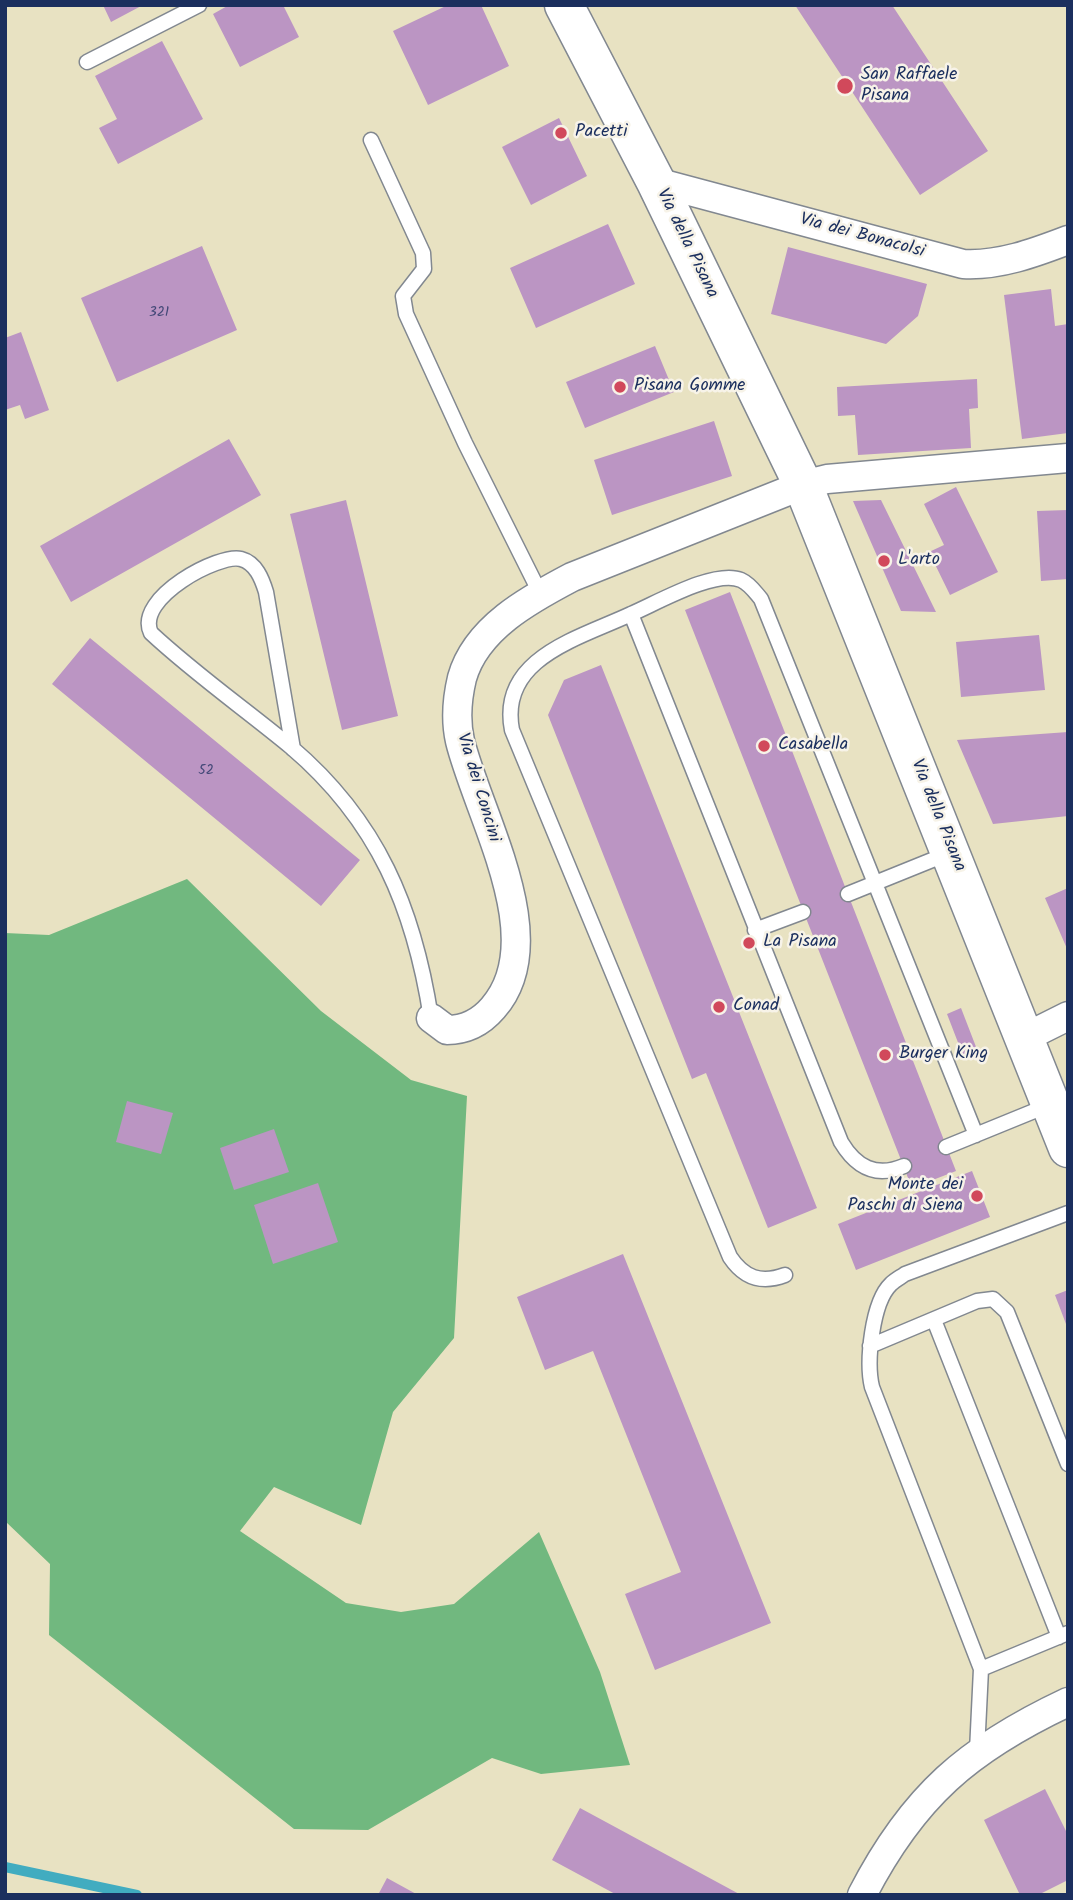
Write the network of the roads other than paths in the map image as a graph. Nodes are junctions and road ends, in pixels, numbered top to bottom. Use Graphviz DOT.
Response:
graph roads {
  1 [pos="199,5"];
  2 [pos="564,5"];
  3 [pos="87,62"];
  4 [pos="371,140"];
  5 [pos="656,182"];
  6 [pos="1068,240"];
  7 [pos="1068,458"];
  8 [pos="803,485"];
  9 [pos="540,593"];
  10 [pos="631,614"];
  11 [pos="293,749"];
  12 [pos="952,852"];
  13 [pos="876,883"];
  14 [pos="848,894"];
  15 [pos="803,912"];
  16 [pos="755,930"];
  17 [pos="1068,1016"];
  18 [pos="431,1018"];
  19 [pos="1024,1038"];
  20 [pos="1050,1104"];
  21 [pos="976,1135"];
  22 [pos="946,1147"];
  23 [pos="1068,1148"];
  24 [pos="904,1166"];
  25 [pos="1068,1213"];
  26 [pos="785,1275"];
  27 [pos="934,1320"];
  28 [pos="870,1346"];
  29 [pos="1068,1464"];
  30 [pos="1063,1635"];
  31 [pos="981,1669"];
  32 [pos="1068,1702"];
  33 [pos="977,1751"];
  34 [pos="862,1895"];
  1 -- 3 [label="lane"];
  2 -- 5 [label="main road, Via della Pisana"];
  4 -- 9 [label="lane"];
  5 -- 6 [label="street, Via dei Bonacolsi"];
  5 -- 8 [label="main road, Via della Pisana"];
  7 -- 8 [label="street"];
  8 -- 9 [label="street, Via dei Concini"];
  8 -- 12 [label="main road, Via della Pisana"];
  9 -- 18 [label="street, Via dei Concini"];
  10 -- 13 [label="lane"];
  10 -- 16 [label="lane"];
  10 -- 26 [label="lane"];
  11 -- 11 [label="lane"];
  11 -- 18 [label="lane"];
  12 -- 13 [label="lane"];
  12 -- 19 [label="main road, Via della Pisana"];
  13 -- 14 [label="lane"];
  13 -- 21 [label="lane"];
  15 -- 16 [label="lane"];
  16 -- 24 [label="lane"];
  17 -- 19 [label="street"];
  19 -- 20 [label="main road, Via della Pisana"];
  20 -- 21 [label="lane"];
  20 -- 23 [label="main road, Via della Pisana"];
  21 -- 22 [label="lane"];
  25 -- 28 [label="lane"];
  27 -- 28 [label="lane"];
  27 -- 29 [label="lane"];
  27 -- 30 [label="lane"];
  28 -- 31 [label="lane"];
  30 -- 31 [label="lane"];
  31 -- 33 [label="lane"];
  32 -- 33 [label="street"];
  33 -- 34 [label="street"];
}
